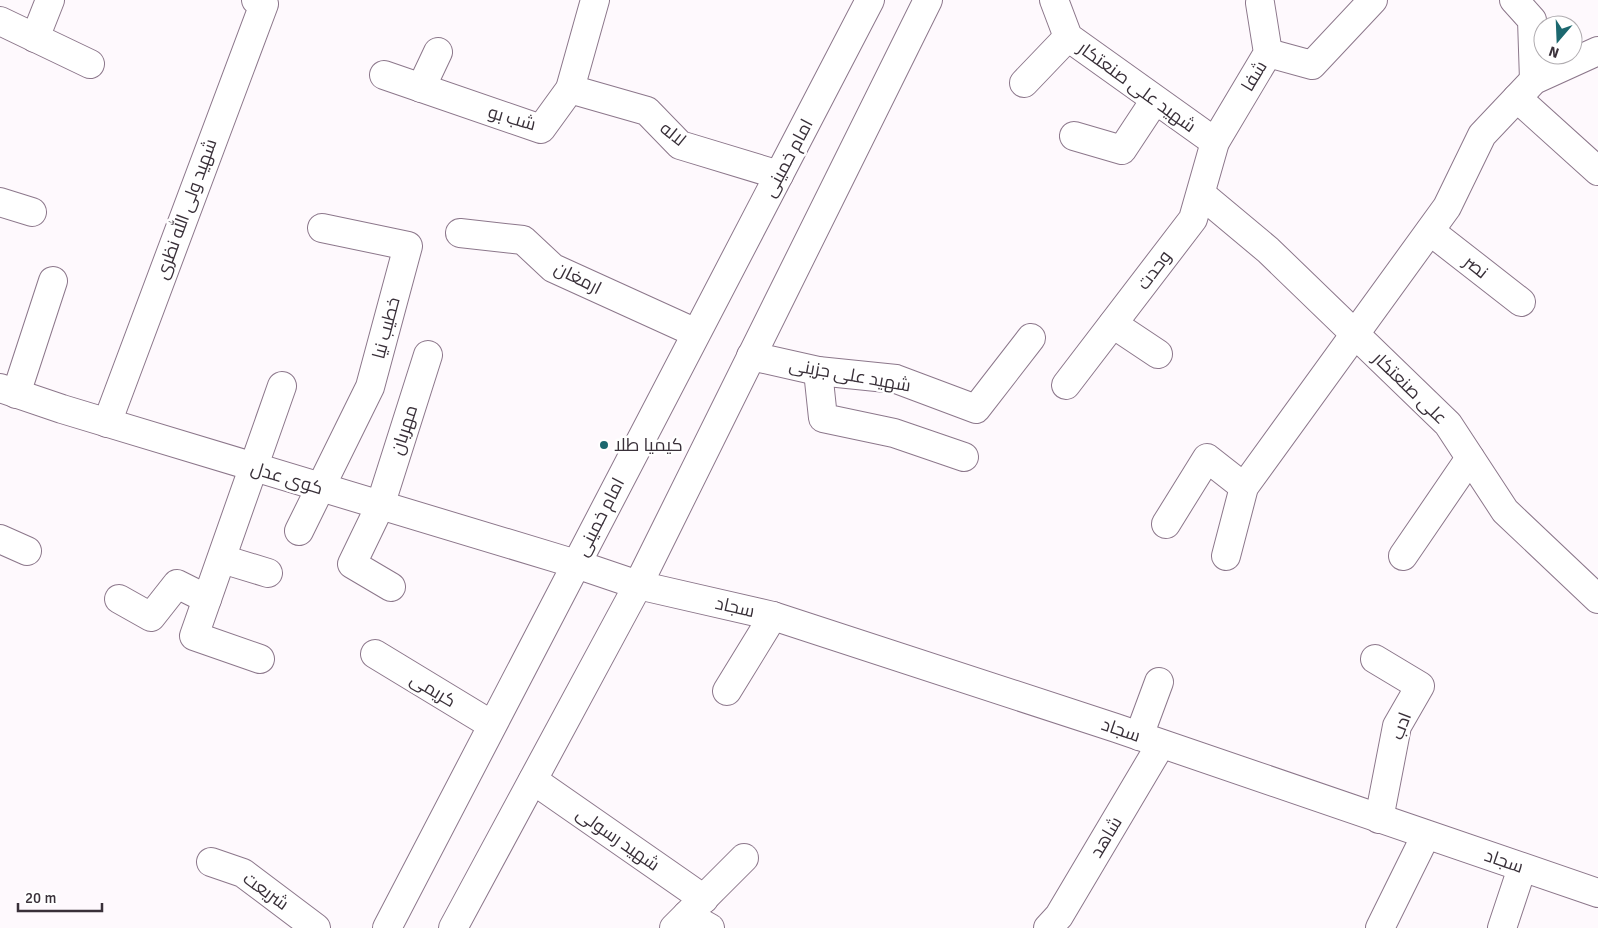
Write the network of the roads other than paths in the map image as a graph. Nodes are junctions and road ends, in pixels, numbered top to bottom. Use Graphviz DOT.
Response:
graph roads {
  1 [pos="50,0"];
  2 [pos="256,0"];
  3 [pos="870,0"];
  4 [pos="928,0"];
  5 [pos="1054,0"];
  6 [pos="1373,0"];
  7 [pos="1514,0"];
  8 [pos="589,2"];
  9 [pos="1260,3"];
  10 [pos="0,21"];
  11 [pos="1068,37"];
  12 [pos="36,38"];
  13 [pos="1598,51"];
  14 [pos="438,52"];
  15 [pos="1268,53"];
  16 [pos="90,64"];
  17 [pos="384,75"];
  18 [pos="1024,84"];
  19 [pos="421,88"];
  20 [pos="1525,89"];
  21 [pos="570,90"];
  22 [pos="1155,100"];
  23 [pos="1074,136"];
  24 [pos="1215,142"];
  25 [pos="1598,171"];
  26 [pos="779,175"];
  27 [pos="1201,194"];
  28 [pos="0,202"];
  29 [pos="32,212"];
  30 [pos="322,228"];
  31 [pos="1430,231"];
  32 [pos="460,233"];
  33 [pos="53,281"];
  34 [pos="1521,302"];
  35 [pos="1113,324"];
  36 [pos="696,333"];
  37 [pos="1356,336"];
  38 [pos="1031,338"];
  39 [pos="428,354"];
  40 [pos="1158,354"];
  41 [pos="751,356"];
  42 [pos="818,371"];
  43 [pos="1066,385"];
  44 [pos="282,386"];
  45 [pos="8,391"];
  46 [pos="107,423"];
  47 [pos="964,457"];
  48 [pos="1470,458"];
  49 [pos="254,468"];
  50 [pos="1244,487"];
  51 [pos="320,488"];
  52 [pos="380,506"];
  53 [pos="1166,524"];
  54 [pos="299,532"];
  55 [pos="0,539"];
  56 [pos="27,551"];
  57 [pos="1226,556"];
  58 [pos="1403,556"];
  59 [pos="222,559"];
  60 [pos="576,564"];
  61 [pos="268,573"];
  62 [pos="638,585"];
  63 [pos="391,587"];
  64 [pos="119,599"];
  65 [pos="207,599"];
  66 [pos="1598,599"];
  67 [pos="773,616"];
  68 [pos="375,654"];
  69 [pos="260,659"];
  70 [pos="1375,659"];
  71 [pos="1159,682"];
  72 [pos="727,691"];
  73 [pos="492,725"];
  74 [pos="1150,740"];
  75 [pos="533,780"];
  76 [pos="1379,819"];
  77 [pos="1426,835"];
  78 [pos="744,858"];
  79 [pos="211,862"];
  80 [pos="1522,868"];
  81 [pos="1598,894"];
  82 [pos="694,918"];
  83 [pos="316,928"];
  84 [pos="387,928"];
  85 [pos="453,928"];
  86 [pos="1048,928"];
  87 [pos="1380,928"];
  88 [pos="1502,928"];
  1 -- 12 [label="street"];
  2 -- 46 [label="street, شهید ولی الله نظری"];
  3 -- 26 [label="street, امام خمینی"];
  4 -- 41 [label="street"];
  5 -- 11 [label="street, شهید علی صنعتکار"];
  6 -- 15 [label="street"];
  7 -- 20 [label="street"];
  8 -- 21 [label="street, شب بو"];
  9 -- 15 [label="street, شفا"];
  10 -- 12 [label="street"];
  11 -- 18 [label="street"];
  11 -- 22 [label="street, شهید علی صنعتکار"];
  12 -- 16 [label="street"];
  13 -- 20 [label="street"];
  14 -- 19 [label="street"];
  15 -- 24 [label="street, شفا"];
  17 -- 19 [label="street, شب بو"];
  19 -- 21 [label="street, شب بو"];
  20 -- 25 [label="street"];
  20 -- 31 [label="street"];
  21 -- 26 [label="street, لاله"];
  22 -- 23 [label="street"];
  22 -- 24 [label="street, شهید علی صنعتکار"];
  24 -- 27 [label="street, وحدت"];
  26 -- 36 [label="street, امام خمینی"];
  27 -- 35 [label="street, وحدت"];
  27 -- 37 [label="street, علی صنعتکار"];
  28 -- 29 [label="street"];
  30 -- 51 [label="street, خطیب نیا"];
  31 -- 34 [label="street, نصر"];
  31 -- 37 [label="street"];
  32 -- 36 [label="street, ارمغان"];
  33 -- 45 [label="street"];
  35 -- 40 [label="street"];
  35 -- 43 [label="street, وحدت"];
  36 -- 60 [label="street, امام خمینی"];
  37 -- 48 [label="street, علی صنعتکار"];
  37 -- 50 [label="street"];
  38 -- 42 [label="street, شهید علی جزینی"];
  39 -- 52 [label="street, مهربان"];
  41 -- 42 [label="street, شهید علی جزینی"];
  41 -- 62 [label="street"];
  42 -- 47 [label="street"];
  44 -- 49 [label="street"];
  45 -- 46 [label="street, کوی عدل"];
  46 -- 49 [label="street, کوی عدل"];
  48 -- 58 [label="street"];
  48 -- 66 [label="street, علی صنعتکار"];
  49 -- 51 [label="street, کوی عدل"];
  49 -- 59 [label="street"];
  50 -- 53 [label="street"];
  50 -- 57 [label="street"];
  51 -- 52 [label="street, کوی عدل"];
  51 -- 54 [label="street"];
  52 -- 60 [label="street, کوی عدل"];
  52 -- 63 [label="street, مهربان"];
  55 -- 56 [label="street"];
  59 -- 61 [label="street"];
  59 -- 65 [label="street"];
  60 -- 62 [label="street, سجاد"];
  60 -- 73 [label="street, امام خمینی"];
  62 -- 67 [label="street, سجاد"];
  62 -- 75 [label="street"];
  64 -- 65 [label="street"];
  65 -- 69 [label="street"];
  67 -- 72 [label="street"];
  67 -- 74 [label="street, سجاد"];
  68 -- 73 [label="street, کریمی"];
  70 -- 76 [label="street, ادب"];
  71 -- 74 [label="street"];
  73 -- 84 [label="street, امام خمینی"];
  74 -- 76 [label="street, سجاد"];
  74 -- 86 [label="street, شاهد"];
  75 -- 82 [label="street, شهید رسولی"];
  75 -- 85 [label="street"];
  76 -- 77 [label="street, سجاد"];
  77 -- 80 [label="street, سجاد"];
  77 -- 87 [label="street"];
  78 -- 82 [label="street"];
  79 -- 83 [label="street, شریعت"];
  80 -- 81 [label="street, سجاد"];
  80 -- 88 [label="street"];
}
